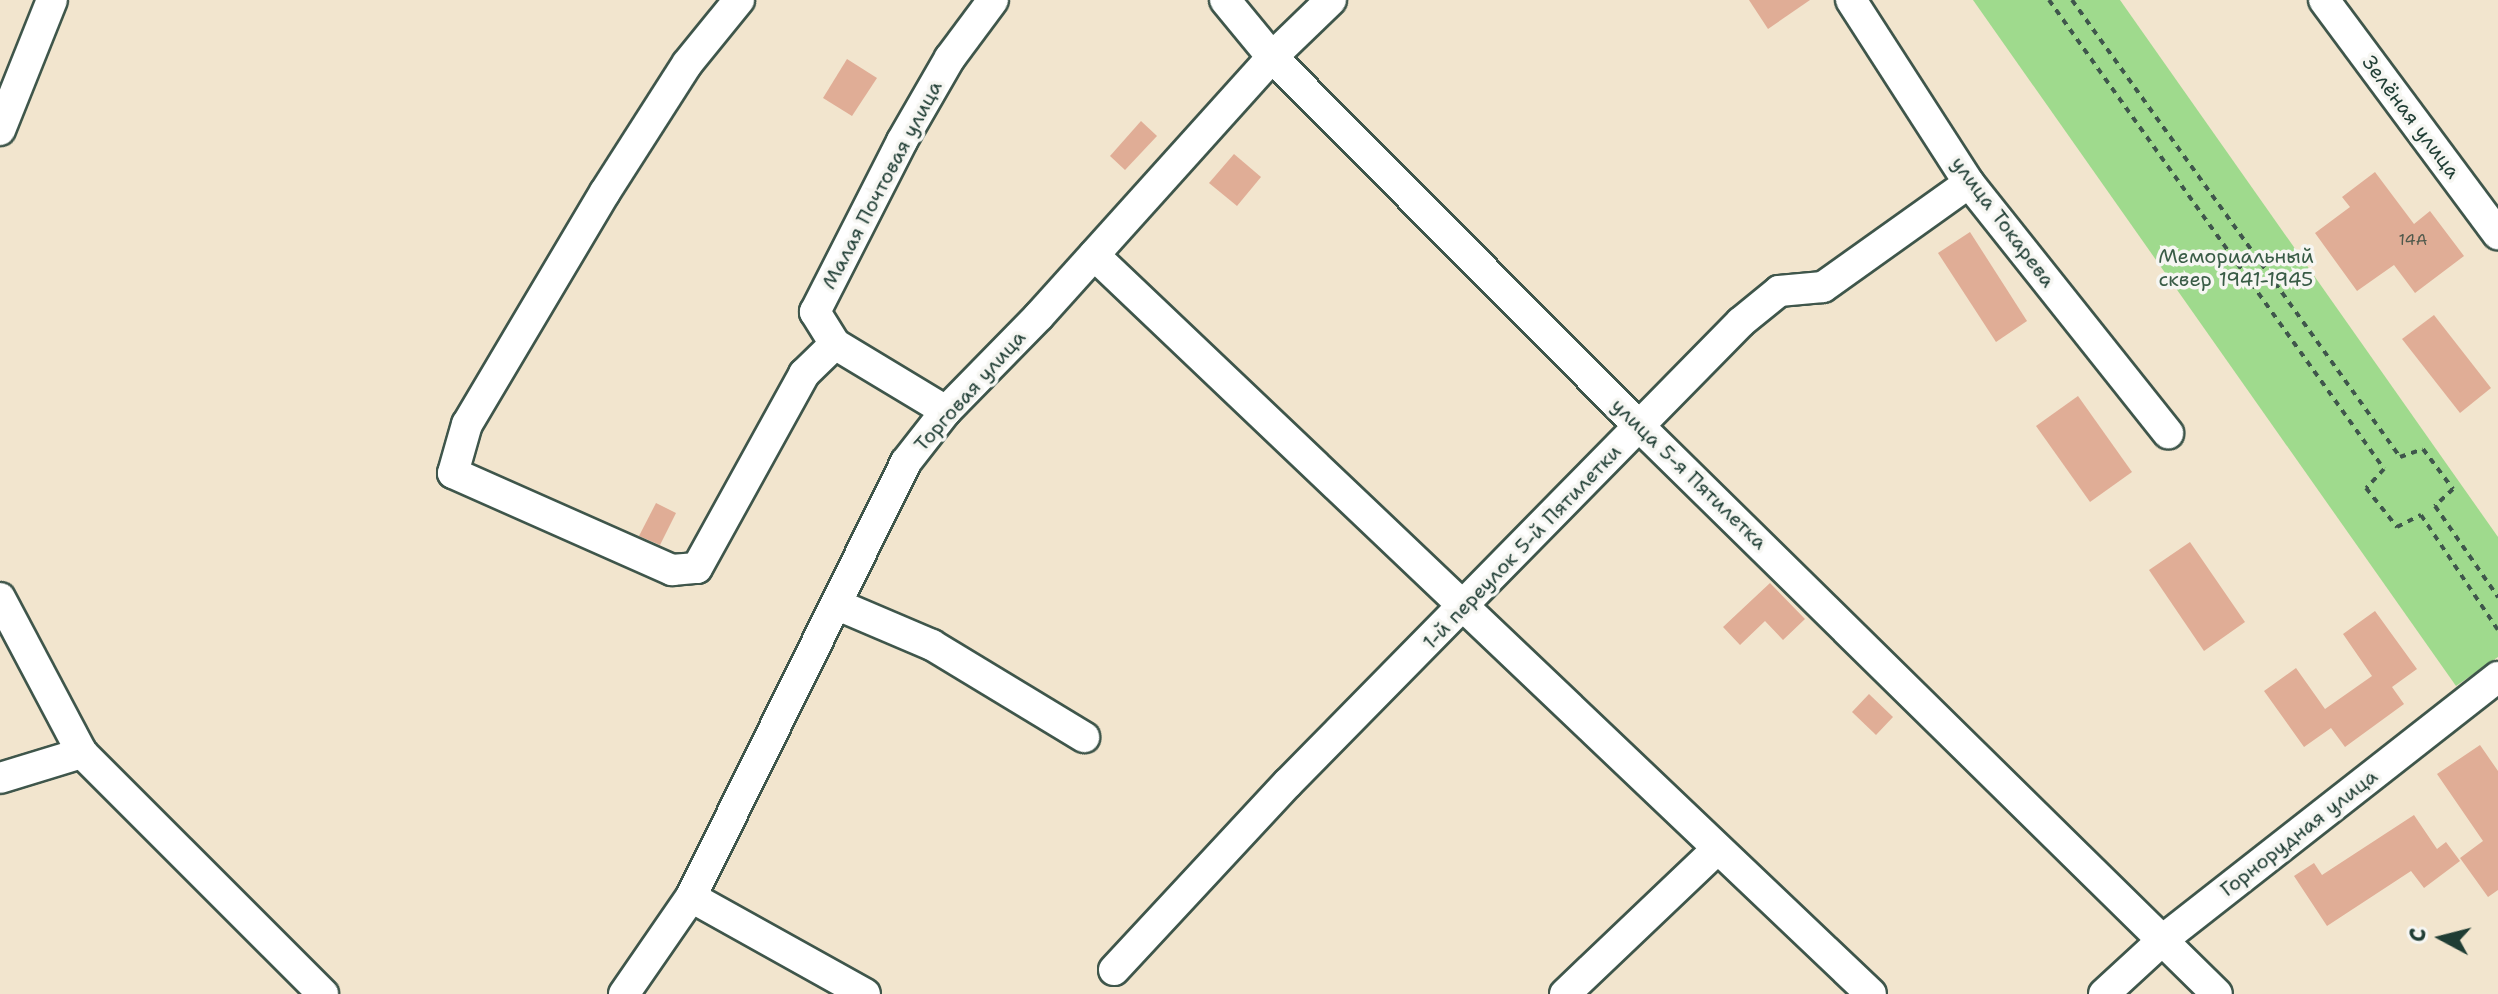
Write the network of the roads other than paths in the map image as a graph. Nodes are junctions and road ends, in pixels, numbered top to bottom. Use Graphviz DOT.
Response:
graph roads {
  1 [pos="52,0"];
  2 [pos="739,0"];
  3 [pos="993,0"];
  4 [pos="1225,0"];
  5 [pos="1331,0"];
  6 [pos="1851,0"];
  7 [pos="2324,0"];
  8 [pos="1272,57"];
  9 [pos="0,130"];
  10 [pos="1969,183"];
  11 [pos="2498,234"];
  12 [pos="1094,255"];
  13 [pos="835,344"];
  14 [pos="946,411"];
  15 [pos="1639,426"];
  16 [pos="2168,433"];
  17 [pos="0,598"];
  18 [pos="838,605"];
  19 [pos="1465,607"];
  20 [pos="2498,677"];
  21 [pos="1084,737"];
  22 [pos="82,753"];
  23 [pos="0,778"];
  24 [pos="1716,850"];
  25 [pos="691,897"];
  26 [pos="2165,938"];
  27 [pos="1114,970"];
  28 [pos="323,994"];
  29 [pos="624,994"];
  30 [pos="865,994"];
  31 [pos="1565,994"];
  32 [pos="1871,994"];
  33 [pos="2104,994"];
  34 [pos="2217,994"];
  1 -- 9 [label="street"];
  2 -- 13 [label="street"];
  3 -- 13 [label="street, Малая Почтовая улица"];
  4 -- 8 [label="street, улица 5-я Пятилетка"];
  5 -- 8 [label="street, Торговая улица"];
  6 -- 10 [label="street, улица Токарева"];
  7 -- 11 [label="street, Зелёная улица"];
  8 -- 12 [label="street, Торговая улица"];
  8 -- 15 [label="street, улица 5-я Пятилетка"];
  10 -- 15 [label="street, 1-й переулок 5-й Пятилетки"];
  10 -- 16 [label="street, улица Токарева"];
  12 -- 14 [label="street, Торговая улица"];
  12 -- 19 [label="street"];
  13 -- 14 [label="street, Малая Почтовая улица"];
  14 -- 18 [label="street, Торговая улица"];
  15 -- 19 [label="street, 1-й переулок 5-й Пятилетки"];
  15 -- 26 [label="street, улица 5-я Пятилетка"];
  17 -- 22 [label="street"];
  18 -- 21 [label="street"];
  18 -- 25 [label="street, Торговая улица"];
  19 -- 24 [label="street"];
  19 -- 27 [label="street, 1-й переулок 5-й Пятилетки"];
  20 -- 26 [label="street, Горнорудная улица"];
  22 -- 23 [label="street"];
  22 -- 28 [label="street"];
  24 -- 31 [label="street"];
  24 -- 32 [label="street"];
  25 -- 29 [label="street, Торговая улица"];
  25 -- 30 [label="street"];
  26 -- 33 [label="street, Горнорудная улица"];
  26 -- 34 [label="street"];
}
